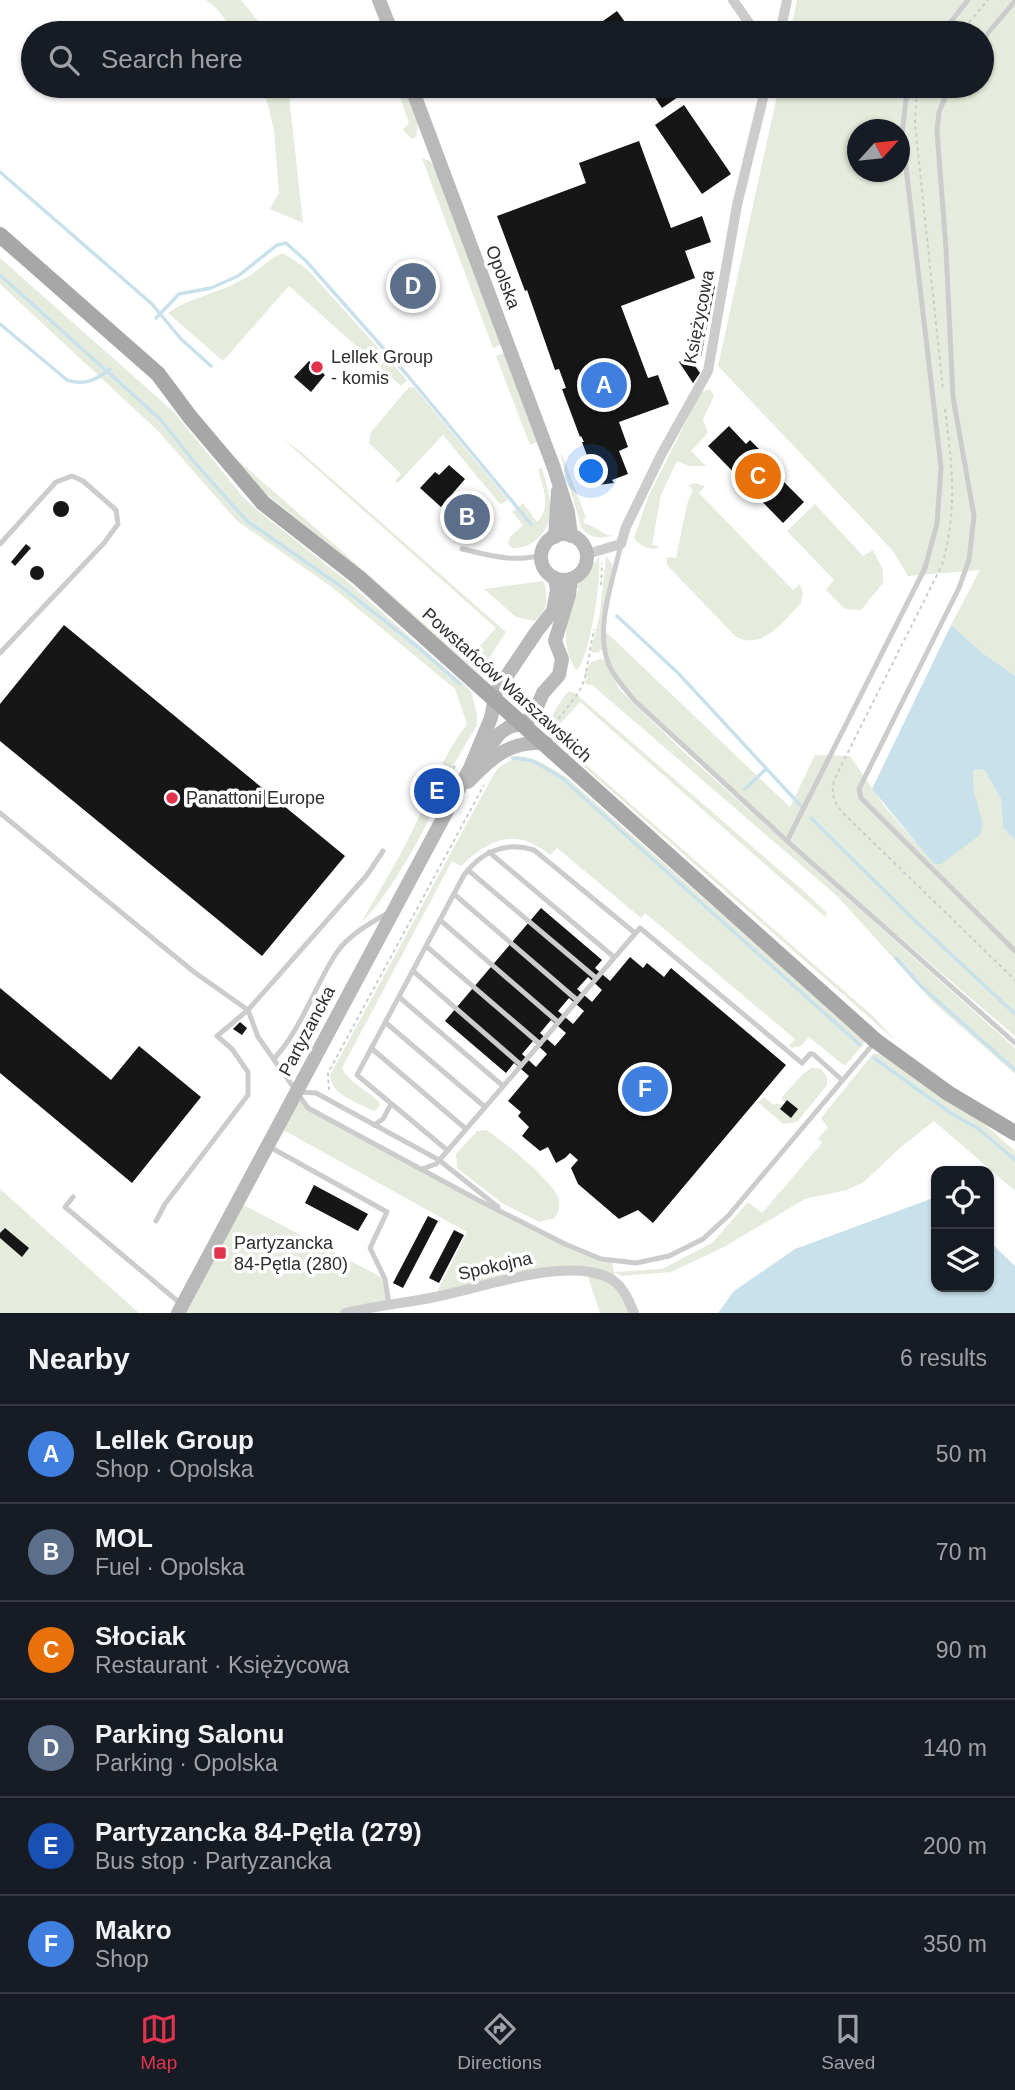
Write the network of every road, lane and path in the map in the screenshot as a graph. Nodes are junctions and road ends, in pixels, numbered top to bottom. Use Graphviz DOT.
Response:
graph roads {
  1 [pos="379,0"];
  2 [pos="733,0"];
  3 [pos="787,0"];
  4 [pos="968,0"];
  5 [pos="988,0"];
  6 [pos="1015,1"];
  7 [pos="387,21"];
  8 [pos="748,21"];
  9 [pos="783,21"];
  10 [pos="951,21"];
  11 [pos="970,21"];
  12 [pos="994,26"];
  13 [pos="415,98"];
  14 [pos="763,98"];
  15 [pos="907,98"];
  16 [pos="945,98"];
  17 [pos="0,235"];
  18 [pos="558,483"];
  19 [pos="571,536"];
  20 [pos="555,537"];
  21 [pos="0,544"];
  22 [pos="621,544"];
  23 [pos="462,549"];
  24 [pos="587,554"];
  25 [pos="541,555"];
  26 [pos="602,558"];
  27 [pos="555,578"];
  28 [pos="571,579"];
  29 [pos="600,593"];
  30 [pos="597,618"];
  31 [pos="0,652"];
  32 [pos="495,700"];
  33 [pos="515,725"];
  34 [pos="546,744"];
  35 [pos="470,768"];
  36 [pos="488,779"];
  37 [pos="455,796"];
  38 [pos="0,813"];
  39 [pos="787,841"];
  40 [pos="383,851"];
  41 [pos="489,852"];
  42 [pos="468,870"];
  43 [pos="454,894"];
  44 [pos="395,909"];
  45 [pos="440,920"];
  46 [pos="635,933"];
  47 [pos="426,946"];
  48 [pos="1015,951"];
  49 [pos="614,957"];
  50 [pos="413,971"];
  51 [pos="596,978"];
  52 [pos="399,997"];
  53 [pos="578,1000"];
  54 [pos="248,1010"];
  55 [pos="385,1022"];
  56 [pos="558,1022"];
  57 [pos="876,1041"];
  58 [pos="1015,1043"];
  59 [pos="540,1044"];
  60 [pos="371,1048"];
  61 [pos="274,1059"];
  62 [pos="521,1065"];
  63 [pos="842,1080"];
  64 [pos="503,1086"];
  65 [pos="296,1092"];
  66 [pos="327,1092"];
  67 [pos="391,1104"];
  68 [pos="485,1107"];
  69 [pos="374,1125"];
  70 [pos="466,1129"];
  71 [pos="1015,1133"];
  72 [pos="268,1146"];
  73 [pos="447,1150"];
  74 [pos="439,1160"];
  75 [pos="422,1169"];
  76 [pos="73,1197"];
  77 [pos="512,1217"];
  78 [pos="156,1222"];
  79 [pos="389,1305"];
  80 [pos="180,1309"];
  81 [pos="345,1313"];
  82 [pos="634,1313"];
  1 -- 7 [label="street"];
  2 -- 8 [label="street"];
  3 -- 9 [label="street"];
  4 -- 10 [label="lane"];
  5 -- 11 [label="path"];
  6 -- 12 [label="lane"];
  13 -- 18 [label="street, Opolska"];
  14 -- 22 [label="street, Księżycowa"];
  15 -- 39 [label="lane"];
  16 -- 48 [label="lane"];
  17 -- 32 [label="main road, Powstańców Warszawskich"];
  18 -- 19 [label="street, Opolska"];
  18 -- 20 [label="street, Opolska"];
  19 -- 20 [label="street"];
  19 -- 24 [label="street"];
  20 -- 25 [label="street"];
  21 -- 31 [label="lane"];
  22 -- 24 [label="street"];
  22 -- 39 [label="lane"];
  23 -- 25 [label="lane"];
  24 -- 28 [label="street"];
  25 -- 27 [label="street"];
  26 -- 29 [label="path"];
  27 -- 28 [label="street"];
  27 -- 32 [label="street, Partyzancka"];
  28 -- 33 [label="street, Partyzancka"];
  30 -- 34 [label="path"];
  32 -- 33 [label="main road, Powstańców Warszawskich"];
  32 -- 35 [label="street, Partyzancka"];
  33 -- 34 [label="main road, Powstańców Warszawskich"];
  33 -- 35 [label="street, Partyzancka"];
  34 -- 37 [label="street"];
  34 -- 57 [label="main road, Powstańców Warszawskich"];
  35 -- 37 [label="street, Partyzancka"];
  36 -- 66 [label="path"];
  37 -- 44 [label="street, Partyzancka"];
  38 -- 54 [label="lane"];
  39 -- 58 [label="lane"];
  40 -- 54 [label="lane"];
  41 -- 42 [label="lane"];
  41 -- 46 [label="lane"];
  41 -- 49 [label="lane"];
  42 -- 43 [label="lane"];
  42 -- 51 [label="lane"];
  43 -- 45 [label="lane"];
  43 -- 53 [label="lane"];
  44 -- 61 [label="lane"];
  44 -- 65 [label="street, Partyzancka"];
  45 -- 47 [label="lane"];
  45 -- 56 [label="lane"];
  46 -- 49 [label="lane"];
  46 -- 63 [label="lane"];
  47 -- 50 [label="lane"];
  47 -- 59 [label="lane"];
  49 -- 51 [label="lane"];
  50 -- 52 [label="lane"];
  50 -- 62 [label="lane"];
  51 -- 53 [label="lane"];
  52 -- 55 [label="lane"];
  52 -- 64 [label="lane"];
  53 -- 56 [label="lane"];
  54 -- 61 [label="lane"];
  54 -- 78 [label="lane"];
  55 -- 60 [label="lane"];
  55 -- 68 [label="lane"];
  56 -- 59 [label="lane"];
  57 -- 63 [label="lane"];
  57 -- 71 [label="main road, Powstańców Warszawskich"];
  59 -- 62 [label="lane"];
  60 -- 67 [label="lane"];
  60 -- 70 [label="lane"];
  61 -- 65 [label="lane"];
  62 -- 64 [label="lane"];
  63 -- 77 [label="lane"];
  64 -- 68 [label="lane"];
  65 -- 69 [label="lane"];
  65 -- 72 [label="street, Partyzancka"];
  65 -- 75 [label="lane"];
  67 -- 69 [label="lane"];
  67 -- 73 [label="lane"];
  68 -- 70 [label="lane"];
  69 -- 74 [label="lane"];
  70 -- 73 [label="lane"];
  72 -- 79 [label="lane"];
  72 -- 80 [label="street, Partyzancka"];
  73 -- 74 [label="lane"];
  74 -- 75 [label="lane"];
  74 -- 77 [label="lane"];
  75 -- 77 [label="lane"];
  76 -- 80 [label="lane"];
  79 -- 81 [label="street, Spokojna"];
  79 -- 82 [label="street, Spokojna"];
}
